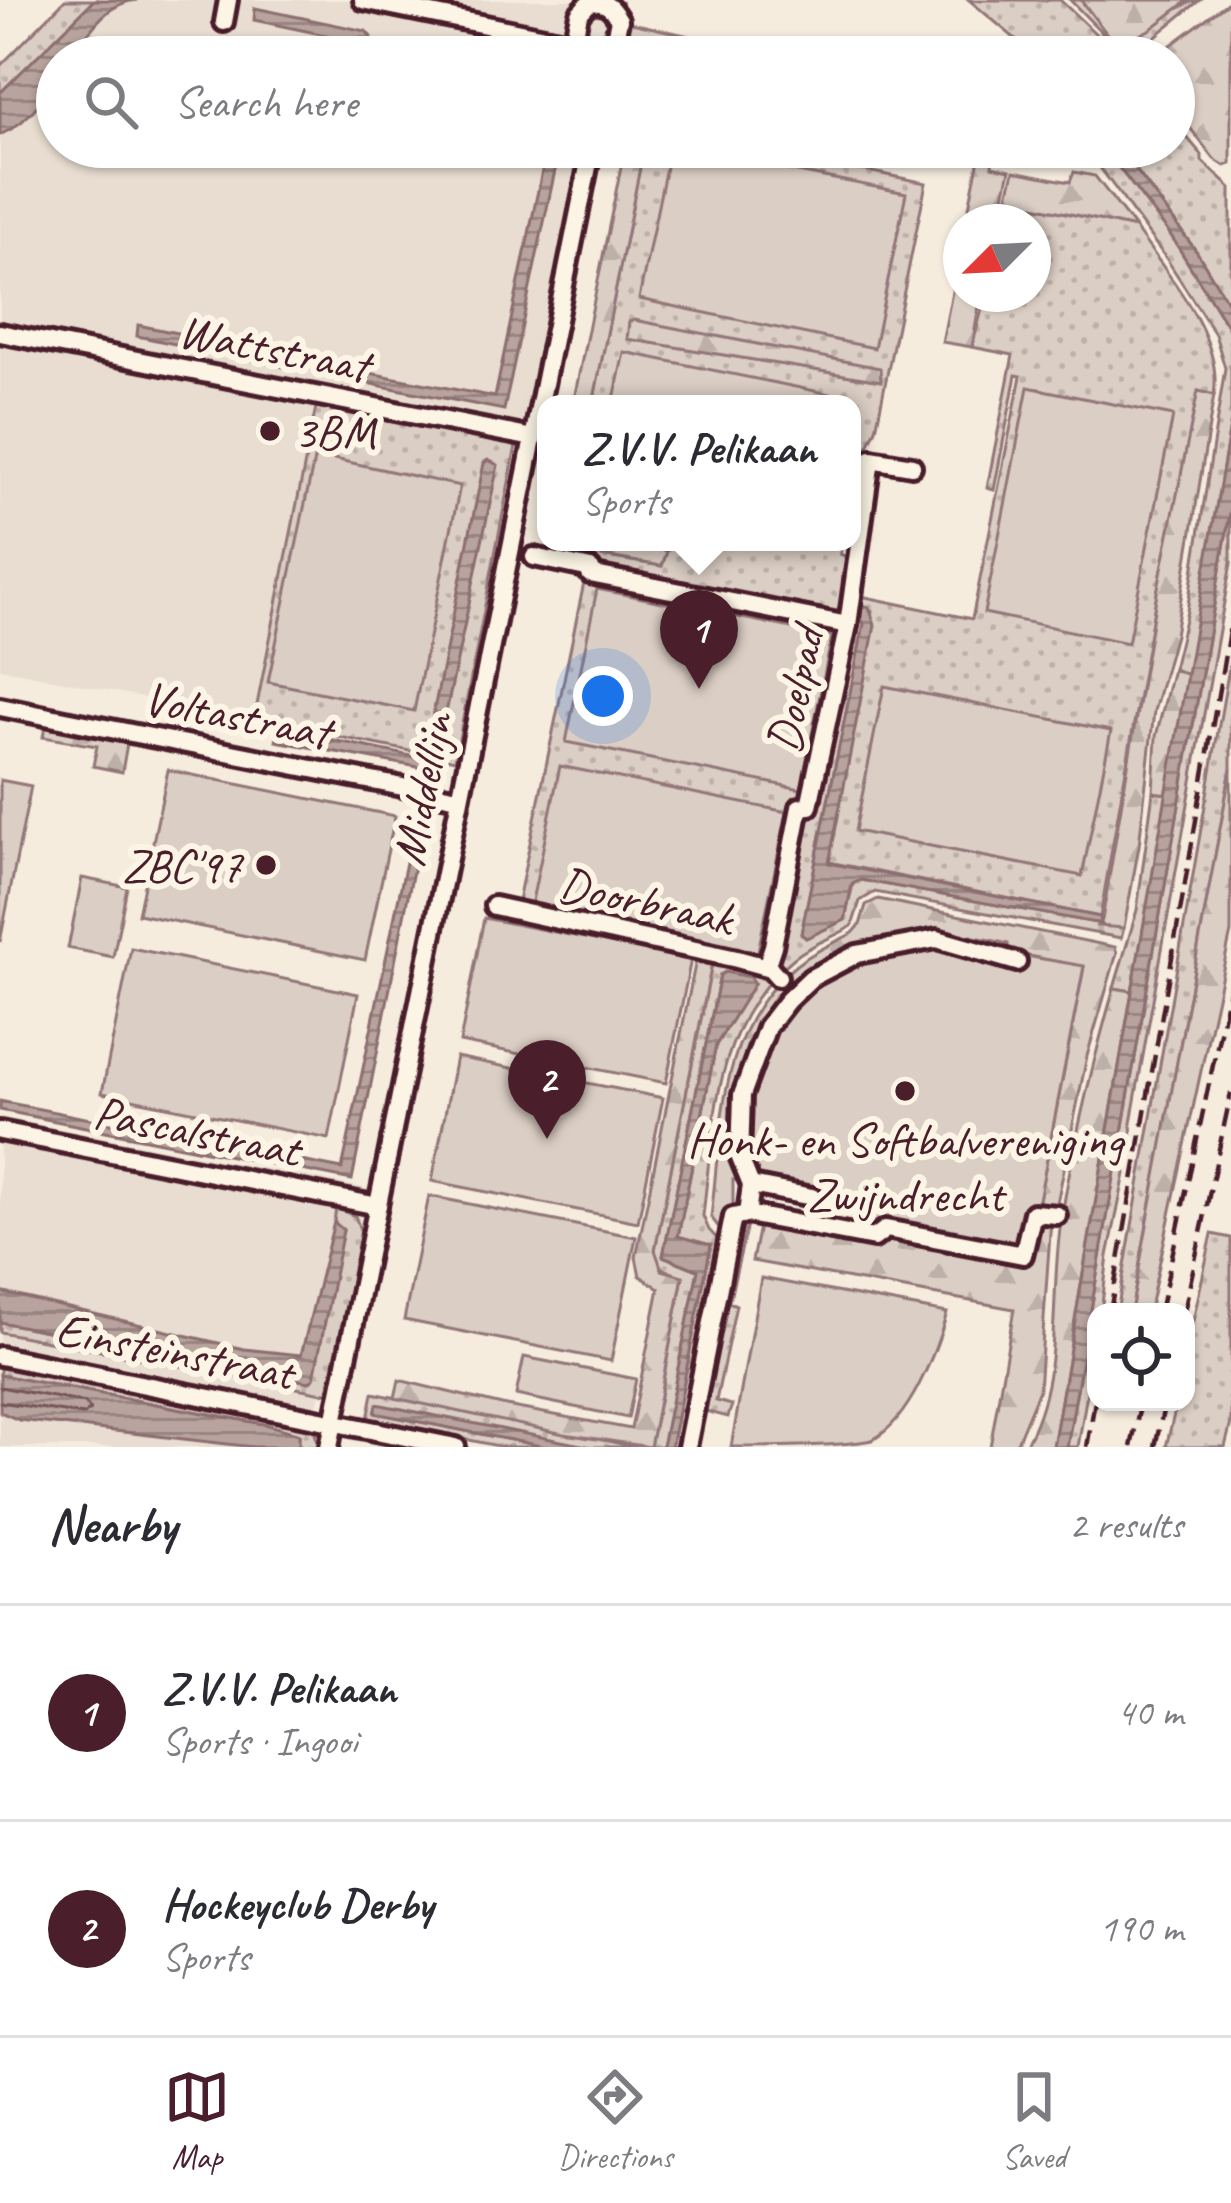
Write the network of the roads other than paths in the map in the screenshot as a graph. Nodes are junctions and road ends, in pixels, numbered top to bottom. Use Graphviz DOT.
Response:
graph roads {
  1 [pos="228,0"];
  2 [pos="363,0"];
  3 [pos="416,5"];
  4 [pos="224,22"];
  5 [pos="544,36"];
  6 [pos="574,36"];
  7 [pos="616,36"];
  8 [pos="588,168"];
  9 [pos="0,332"];
  10 [pos="541,395"];
  11 [pos="537,414"];
  12 [pos="532,438"];
  13 [pos="912,466"];
  14 [pos="861,532"];
  15 [pos="858,551"];
  16 [pos="534,557"];
  17 [pos="848,626"];
  18 [pos="0,706"];
  19 [pos="458,798"];
  20 [pos="494,906"];
  21 [pos="1017,962"];
  22 [pos="772,972"];
  23 [pos="0,1131"];
  24 [pos="751,1185"];
  25 [pos="812,1197"];
  26 [pos="378,1206"];
  27 [pos="747,1214"];
  28 [pos="1057,1215"];
  29 [pos="0,1357"];
  30 [pos="334,1420"];
  31 [pos="329,1447"];
  32 [pos="456,1447"];
  33 [pos="687,1447"];
  1 -- 4 [label="street"];
  2 -- 3 [label="street"];
  3 -- 5 [label="street"];
  6 -- 7 [label="street"];
  8 -- 10 [label="street, Middellijn"];
  9 -- 12 [label="street, Wattstraat"];
  11 -- 12 [label="street, Middellijn"];
  12 -- 19 [label="street, Middellijn"];
  13 -- 14 [label="street, Doelpad"];
  15 -- 17 [label="street, Doelpad"];
  16 -- 17 [label="street"];
  17 -- 22 [label="street, Doelpad"];
  18 -- 19 [label="street, Voltastraat"];
  19 -- 26 [label="street, Middellijn"];
  20 -- 22 [label="street, Doorbraak"];
  21 -- 24 [label="street"];
  23 -- 26 [label="street, Pascalstraat"];
  24 -- 25 [label="street"];
  24 -- 27 [label="street"];
  26 -- 30 [label="street, Middellijn"];
  27 -- 28 [label="street"];
  27 -- 33 [label="street"];
  29 -- 30 [label="street, Einsteinstraat"];
  30 -- 31 [label="street, Middellijn"];
  30 -- 32 [label="street, Einsteinstraat"];
}
